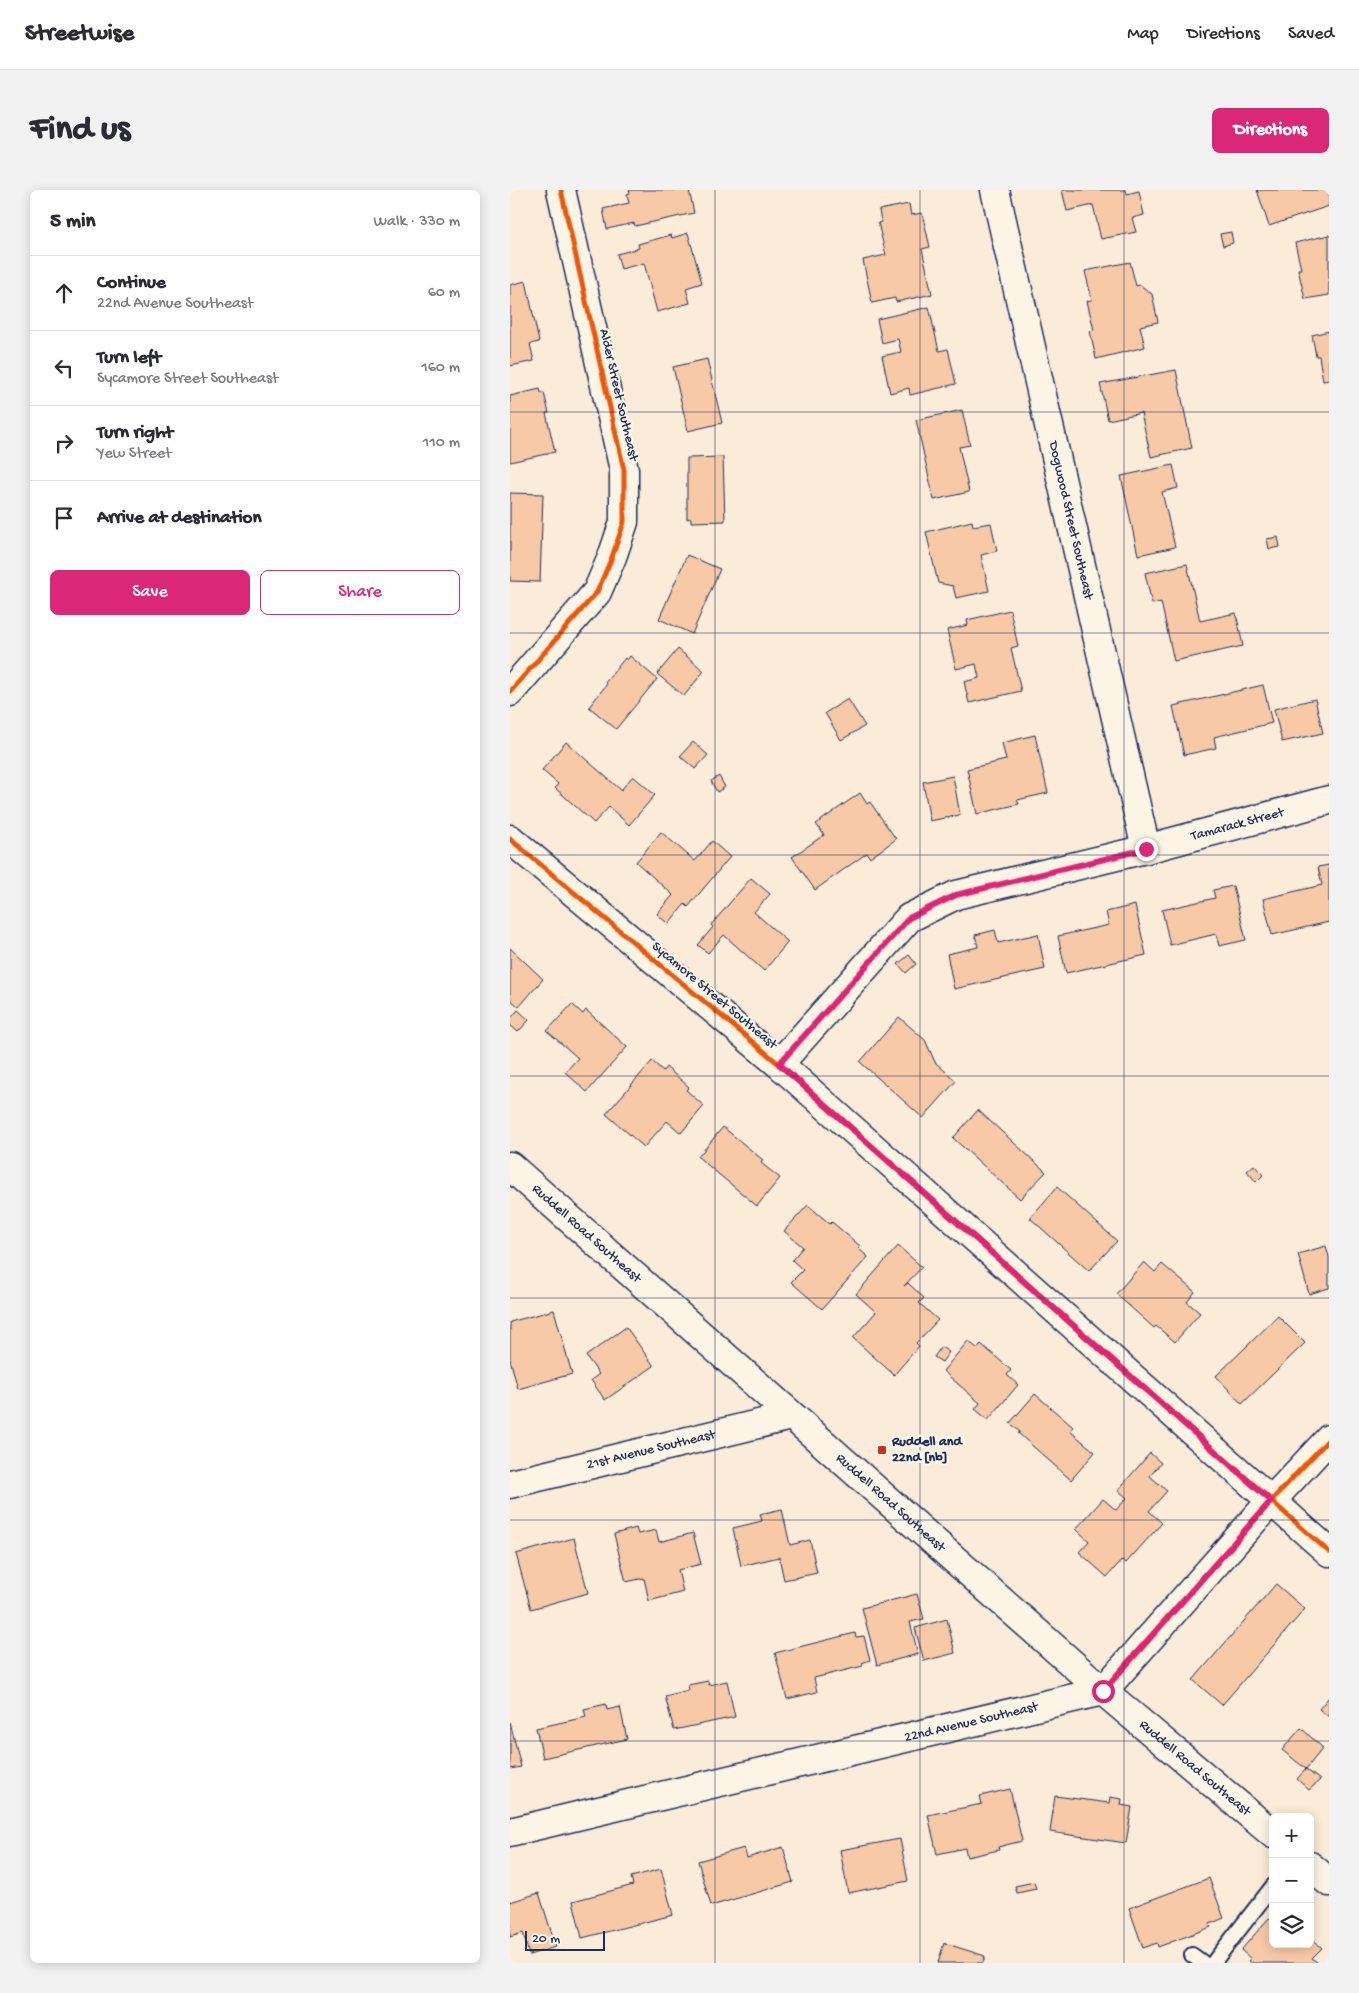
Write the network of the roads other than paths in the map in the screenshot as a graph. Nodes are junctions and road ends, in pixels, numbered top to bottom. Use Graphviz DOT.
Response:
graph roads {
  1 [pos="561,190"];
  2 [pos="995,190"];
  3 [pos="510,692"];
  4 [pos="1329,800"];
  5 [pos="510,839"];
  6 [pos="1146,849"];
  7 [pos="779,1064"];
  8 [pos="510,1166"];
  9 [pos="791,1416"];
  10 [pos="1329,1439"];
  11 [pos="510,1484"];
  12 [pos="1271,1501"];
  13 [pos="1329,1552"];
  14 [pos="1103,1691"];
  15 [pos="1269,1831"];
  16 [pos="510,1832"];
  17 [pos="1314,1869"];
  18 [pos="1329,1882"];
  19 [pos="1269,1891"];
  20 [pos="1192,1955"];
  21 [pos="1203,1963"];
  22 [pos="1213,1963"];
  1 -- 3 [label="street, Alder Street Southeast"];
  2 -- 6 [label="street, Dogwood Street Southeast"];
  4 -- 6 [label="street, Tamarack Street"];
  5 -- 7 [label="street, Sycamore Street Southeast"];
  6 -- 7 [label="street, Tamarack Street"];
  7 -- 12 [label="street, Sycamore Street Southeast"];
  8 -- 9 [label="street, Ruddell Road Southeast"];
  9 -- 11 [label="street, 21st Avenue Southeast"];
  9 -- 14 [label="street, Ruddell Road Southeast"];
  10 -- 12 [label="street"];
  12 -- 13 [label="street, Sycamore Street Southeast"];
  12 -- 14 [label="street"];
  14 -- 15 [label="street, Ruddell Road Southeast"];
  14 -- 16 [label="street, 22nd Avenue Southeast"];
  17 -- 18 [label="street"];
  19 -- 22 [label="lane"];
  20 -- 21 [label="lane"];
}
